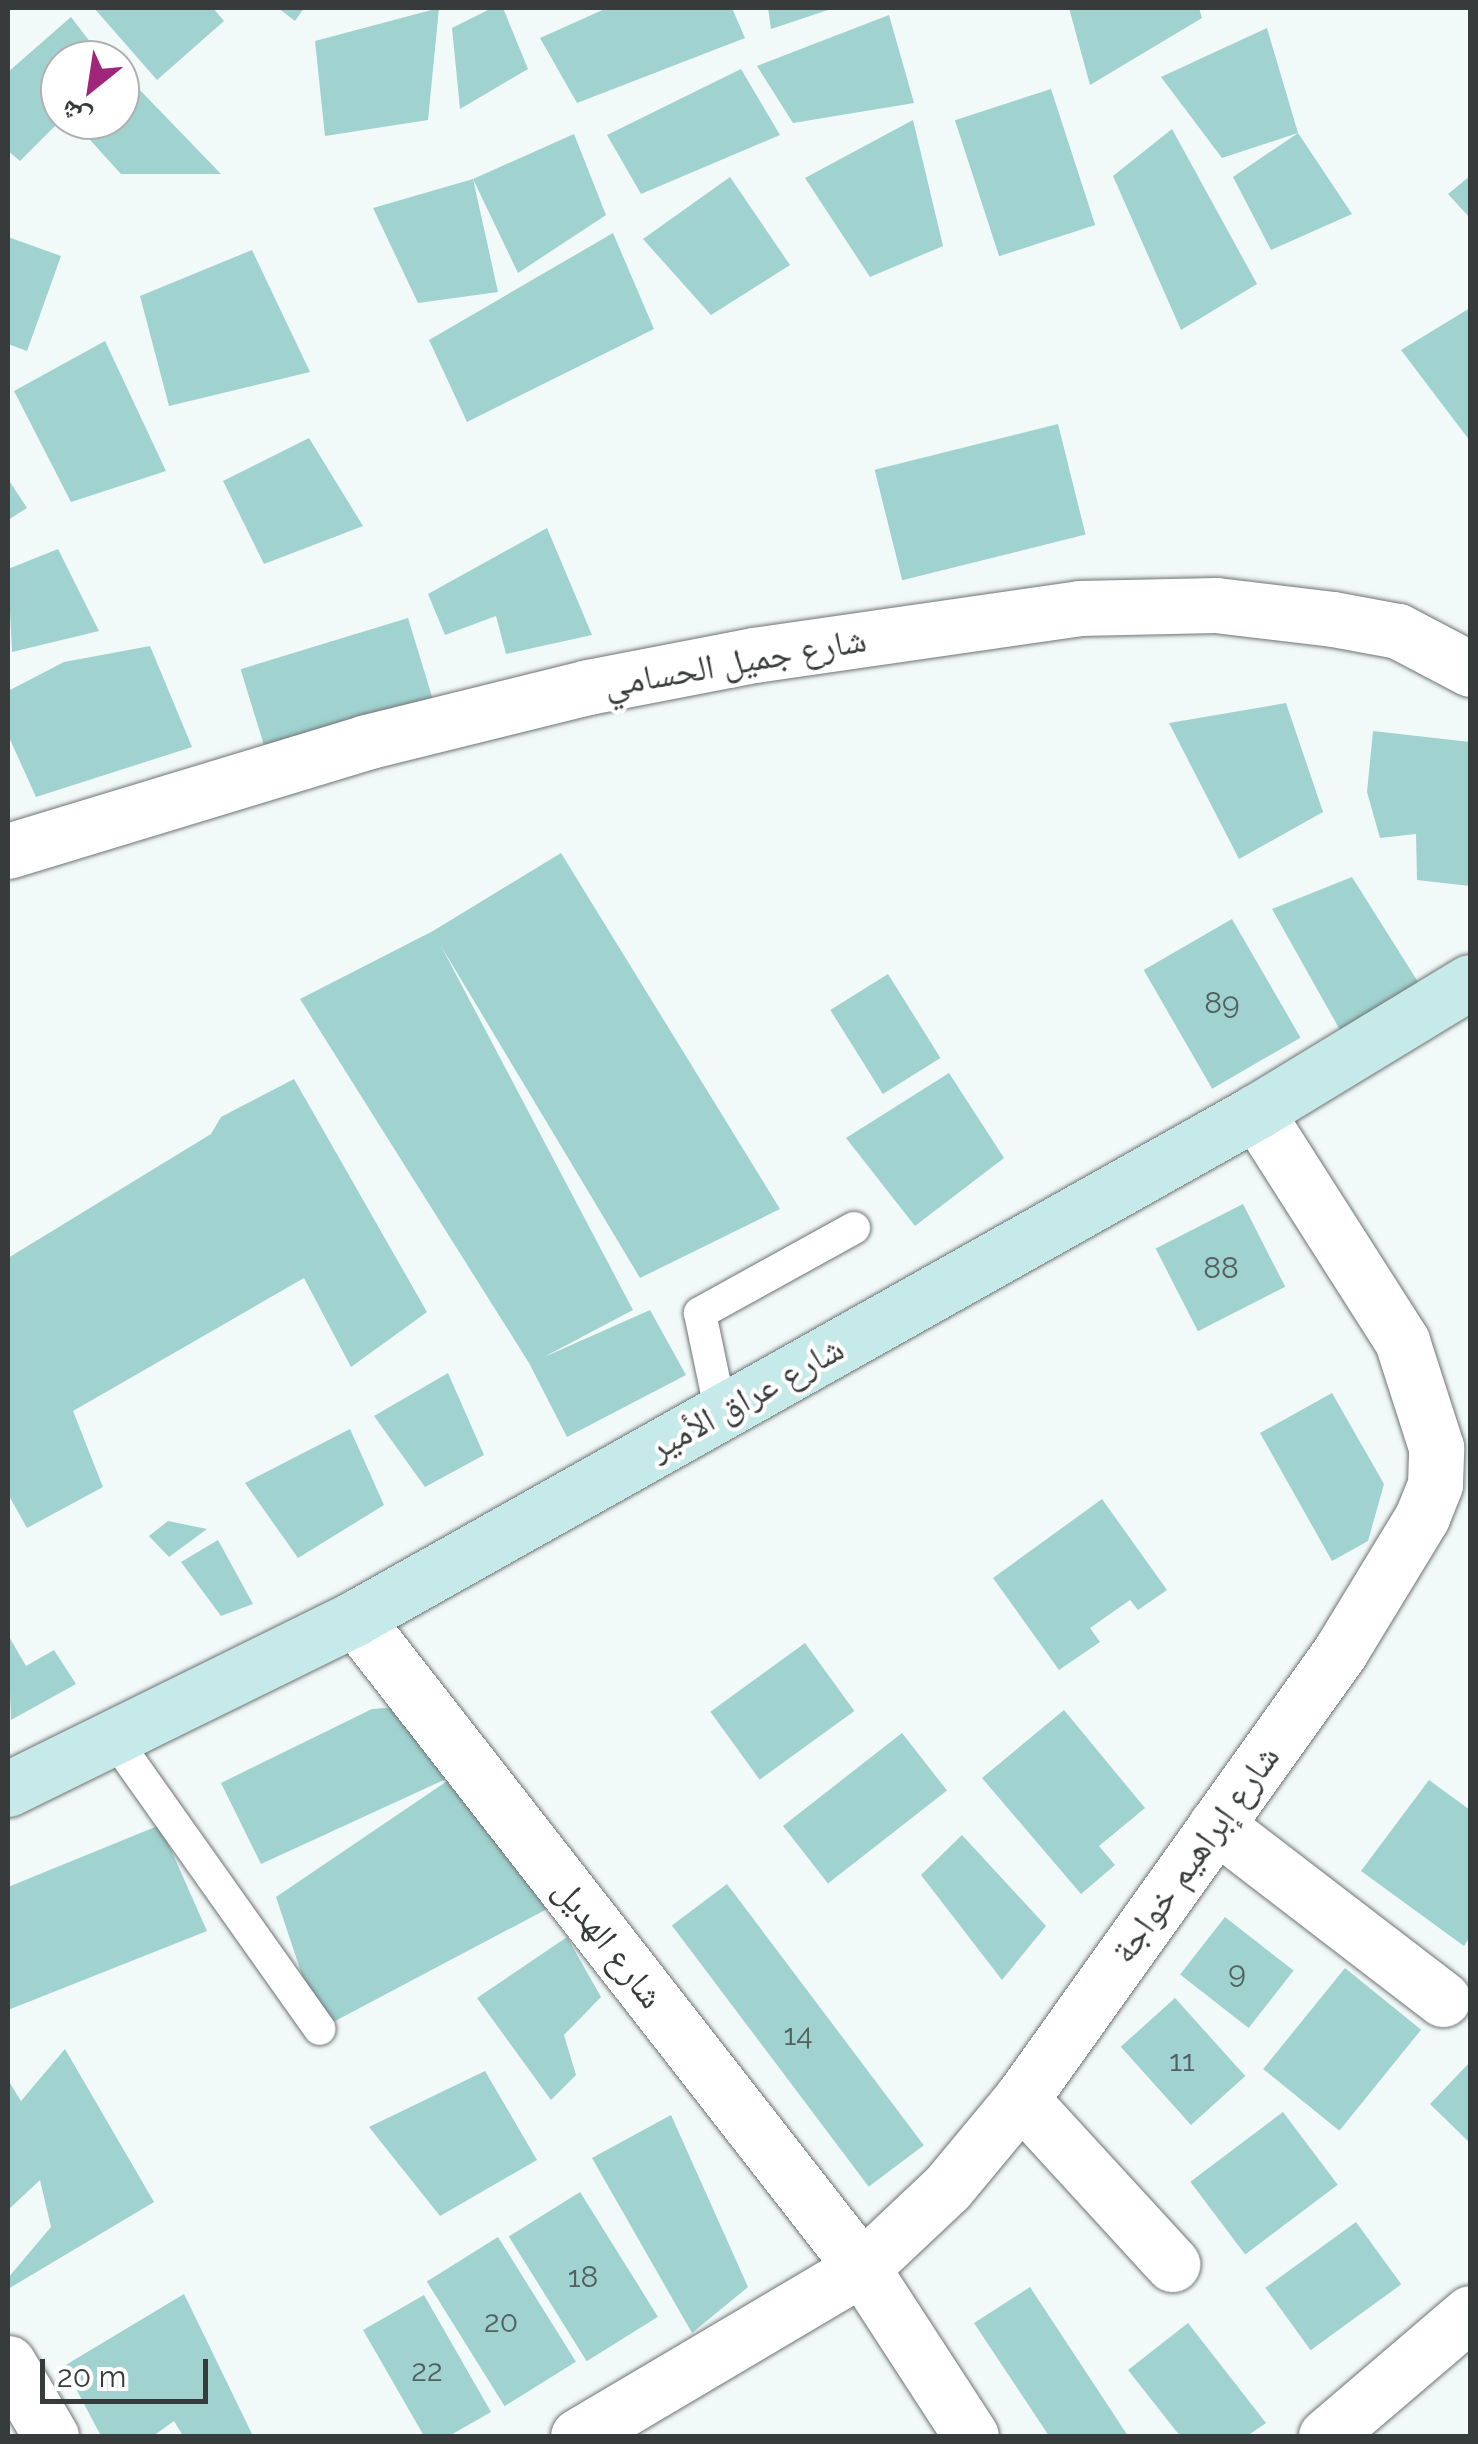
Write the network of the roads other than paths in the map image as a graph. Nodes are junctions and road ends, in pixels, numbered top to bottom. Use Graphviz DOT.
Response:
graph roads {
  1 [pos="1468,665"];
  2 [pos="8,852"];
  3 [pos="1470,982"];
  4 [pos="1256,1112"];
  5 [pos="854,1228"];
  6 [pos="721,1413"];
  7 [pos="356,1618"];
  8 [pos="115,1740"];
  9 [pos="8,1789"];
  10 [pos="1216,1825"];
  11 [pos="1443,1999"];
  12 [pos="320,2029"];
  13 [pos="1021,2099"];
  14 [pos="1172,2264"];
  15 [pos="862,2268"];
  16 [pos="1470,2313"];
  17 [pos="8,2363"];
  18 [pos="51,2436"];
  19 [pos="578,2436"];
  20 [pos="971,2436"];
  21 [pos="1326,2436"];
  1 -- 2 [label="street, شارع جميل الحسامي"];
  3 -- 4 [label="main road, شارع عراق الأمير"];
  4 -- 6 [label="main road, شارع عراق الأمير"];
  4 -- 10 [label="street, شارع إبراهيم خواجة"];
  5 -- 6 [label="lane"];
  6 -- 7 [label="main road, شارع عراق الأمير"];
  7 -- 8 [label="main road, شارع عراق الأمير"];
  7 -- 15 [label="street, شارع الهديل"];
  8 -- 9 [label="main road, شارع عراق الأمير"];
  8 -- 12 [label="lane"];
  10 -- 11 [label="street"];
  10 -- 13 [label="street, شارع إبراهيم خواجة"];
  13 -- 14 [label="street"];
  13 -- 15 [label="street, شارع إبراهيم خواجة"];
  15 -- 19 [label="street, شارع إبراهيم خواجة"];
  15 -- 20 [label="street, شارع الهديل"];
  16 -- 21 [label="street"];
  17 -- 18 [label="street"];
}
